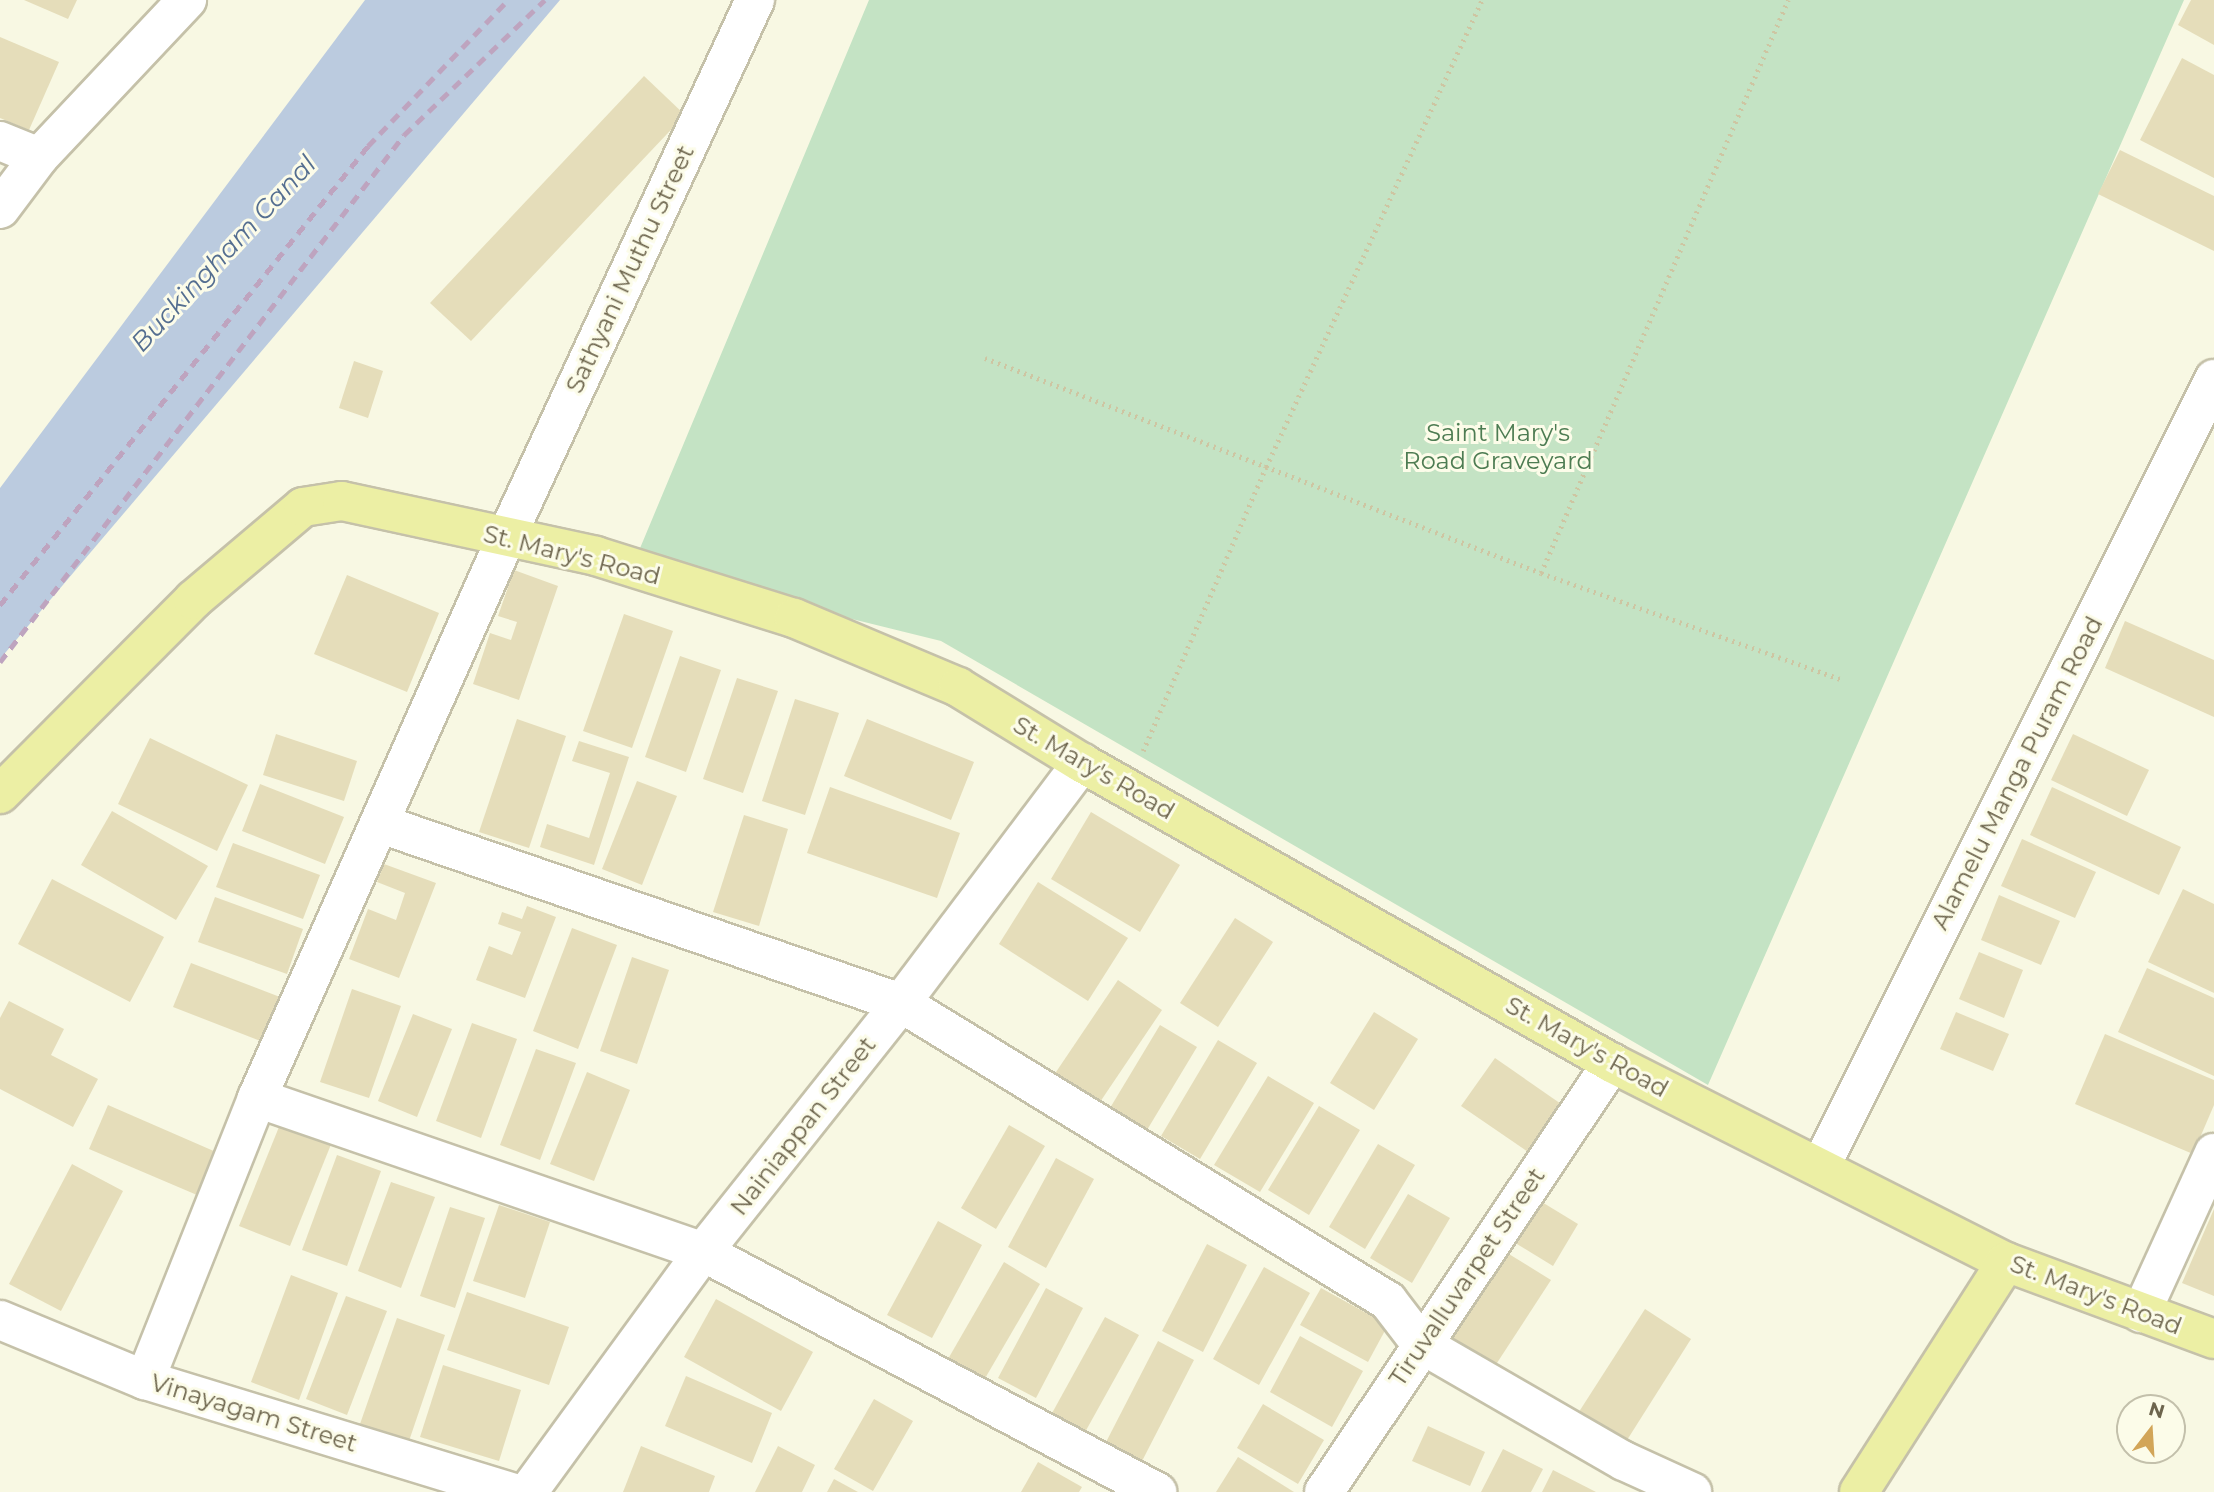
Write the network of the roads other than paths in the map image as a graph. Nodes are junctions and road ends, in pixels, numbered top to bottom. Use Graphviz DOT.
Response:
graph roads {
  1 [pos="755,0"];
  2 [pos="183,1"];
  3 [pos="0,141"];
  4 [pos="39,158"];
  5 [pos="0,209"];
  6 [pos="2214,379"];
  7 [pos="506,538"];
  8 [pos="1082,763"];
  9 [pos="0,794"];
  10 [pos="381,824"];
  11 [pos="901,1003"];
  12 [pos="1612,1063"];
  13 [pos="257,1098"];
  14 [pos="2214,1153"];
  15 [pos="1820,1168"];
  16 [pos="703,1252"];
  17 [pos="2006,1262"];
  18 [pos="2141,1313"];
  19 [pos="0,1320"];
  20 [pos="2214,1339"];
  21 [pos="1421,1344"];
  22 [pos="145,1380"];
  23 [pos="512,1492"];
  24 [pos="528,1492"];
  25 [pos="1157,1492"];
  26 [pos="1324,1492"];
  27 [pos="1692,1492"];
  28 [pos="1859,1492"];
  1 -- 7 [label="street, Sathyani Muthu Street"];
  2 -- 4 [label="street"];
  3 -- 4 [label="street"];
  4 -- 5 [label="street"];
  6 -- 15 [label="street, Alamelu Manga Puram Road"];
  7 -- 8 [label="main road, St. Mary's Road"];
  7 -- 9 [label="main road, St. Mary's Road"];
  7 -- 10 [label="street, Sathyani Muthu Street"];
  8 -- 11 [label="street, Nainiappan Street"];
  8 -- 12 [label="main road, St. Mary's Road"];
  10 -- 11 [label="street"];
  10 -- 13 [label="street, Sathyani Muthu Street"];
  11 -- 16 [label="street, Nainiappan Street"];
  11 -- 21 [label="street"];
  12 -- 15 [label="main road, St. Mary's Road"];
  12 -- 21 [label="street, Tiruvalluvarpet Street"];
  13 -- 16 [label="street"];
  13 -- 22 [label="street, Sathyani Muthu Street"];
  14 -- 18 [label="street"];
  15 -- 17 [label="main road, St. Mary's Road"];
  16 -- 24 [label="street, Nainiappan Street"];
  16 -- 25 [label="street"];
  17 -- 18 [label="main road, St. Mary's Road"];
  17 -- 28 [label="main road"];
  18 -- 20 [label="main road, St. Mary's Road"];
  19 -- 22 [label="street, Vinayagam Street"];
  21 -- 26 [label="street, Tiruvalluvarpet Street"];
  21 -- 27 [label="street"];
  22 -- 23 [label="street, Vinayagam Street"];
}
